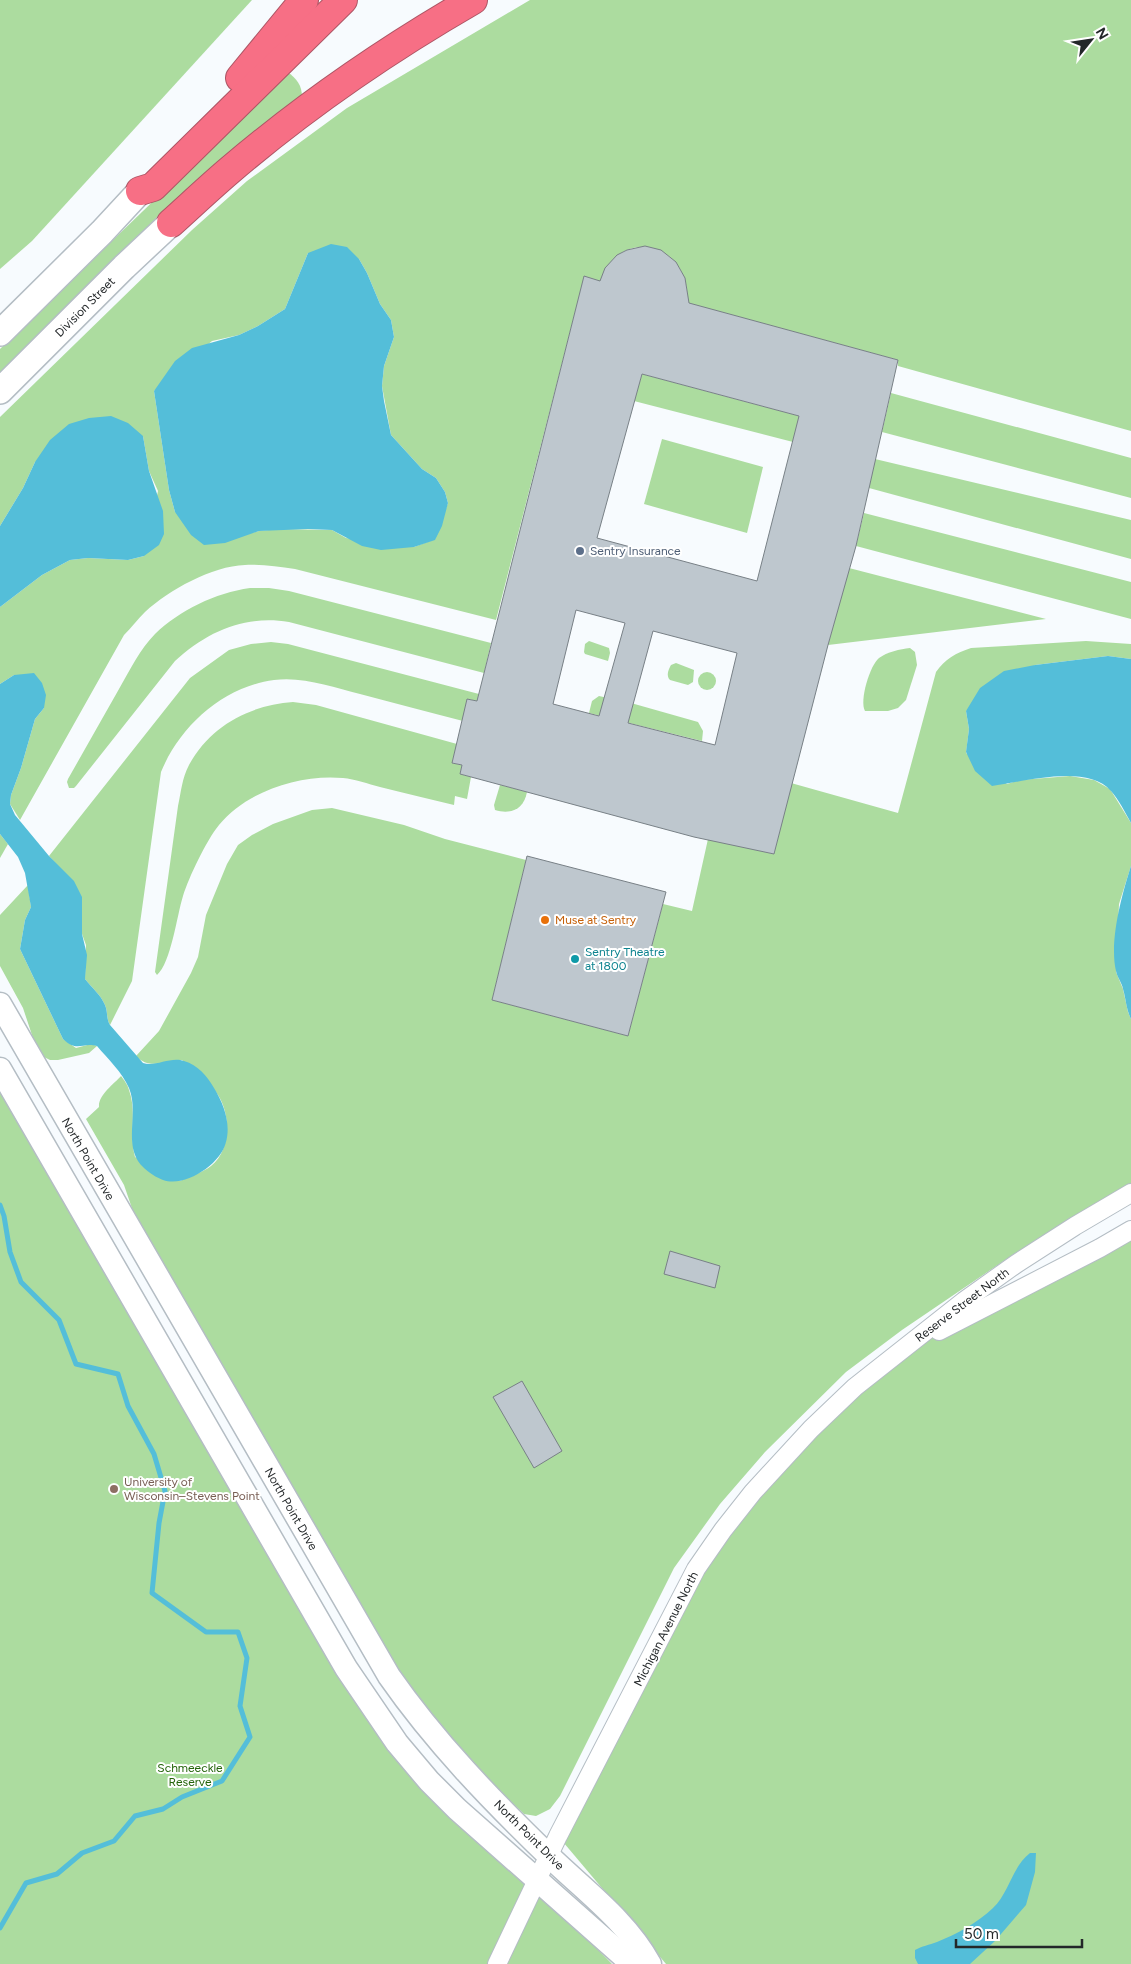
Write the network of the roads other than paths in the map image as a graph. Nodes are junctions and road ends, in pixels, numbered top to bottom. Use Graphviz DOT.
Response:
graph roads {
  1 [pos="304,0"];
  2 [pos="342,0"];
  3 [pos="473,0"];
  4 [pos="140,191"];
  5 [pos="171,223"];
  6 [pos="0,333"];
  7 [pos="0,392"];
  8 [pos="0,1004"];
  9 [pos="0,1069"];
  10 [pos="1131,1194"];
  11 [pos="1131,1230"];
  12 [pos="907,1347"];
  13 [pos="549,1856"];
  14 [pos="538,1880"];
  15 [pos="497,1964"];
  16 [pos="632,1964"];
  17 [pos="650,1964"];
  1 -- 4 [label="highway"];
  2 -- 4 [label="highway"];
  3 -- 5 [label="highway"];
  4 -- 6 [label="main road"];
  5 -- 7 [label="main road, Division Street"];
  8 -- 13 [label="street, North Point Drive"];
  9 -- 14 [label="street, North Point Drive"];
  10 -- 12 [label="street, Reserve Street North"];
  11 -- 12 [label="street, Reserve Street North"];
  12 -- 13 [label="street, Michigan Avenue North"];
  13 -- 14 [label="street, Michigan Avenue North"];
  13 -- 17 [label="street, North Point Drive"];
  14 -- 15 [label="street, Michigan Avenue North"];
  14 -- 16 [label="street, North Point Drive"];
}
